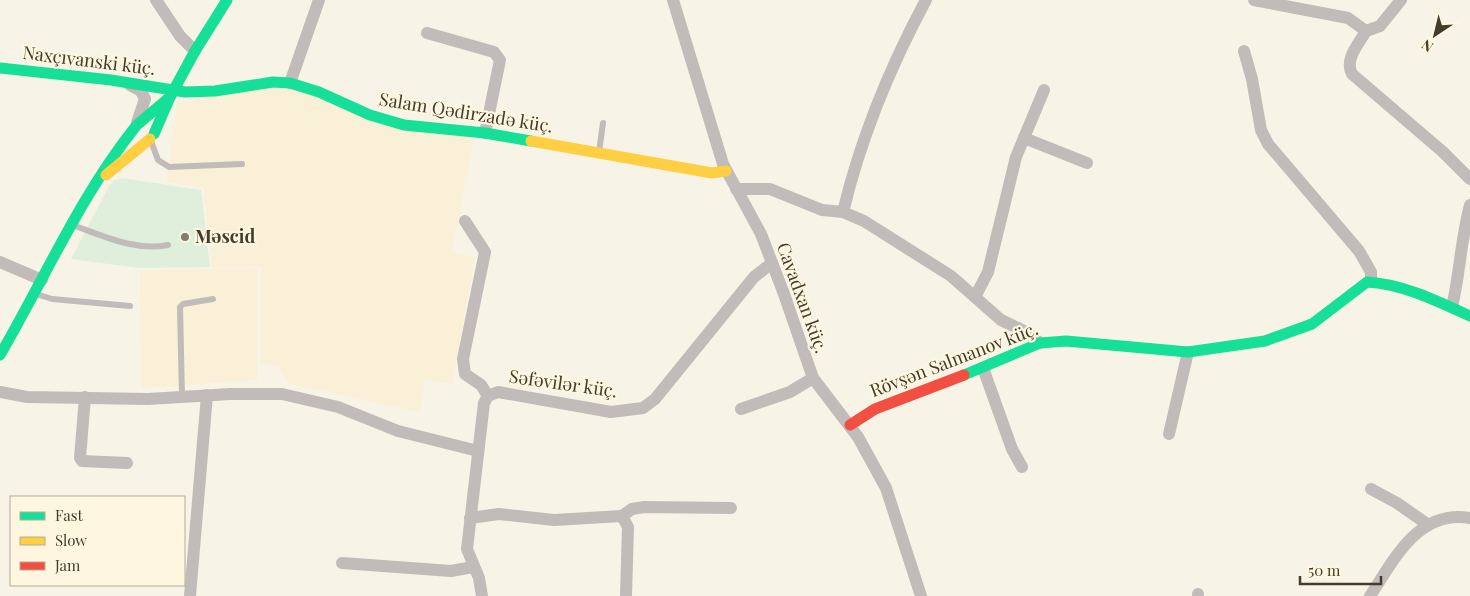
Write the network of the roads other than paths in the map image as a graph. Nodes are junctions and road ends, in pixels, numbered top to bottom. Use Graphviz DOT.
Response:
graph roads {
  1 [pos="156,0"];
  2 [pos="227,0"];
  3 [pos="319,0"];
  4 [pos="673,0"];
  5 [pos="926,0"];
  6 [pos="1254,0"];
  7 [pos="1401,0"];
  8 [pos="1366,30"];
  9 [pos="427,33"];
  10 [pos="195,51"];
  11 [pos="1244,51"];
  12 [pos="0,68"];
  13 [pos="125,82"];
  14 [pos="290,83"];
  15 [pos="1044,90"];
  16 [pos="172,94"];
  17 [pos="603,123"];
  18 [pos="137,125"];
  19 [pos="485,133"];
  20 [pos="152,136"];
  21 [pos="1024,138"];
  22 [pos="598,153"];
  23 [pos="242,164"];
  24 [pos="1087,164"];
  25 [pos="726,172"];
  26 [pos="1470,179"];
  27 [pos="95,185"];
  28 [pos="736,189"];
  29 [pos="1470,205"];
  30 [pos="843,212"];
  31 [pos="466,220"];
  32 [pos="71,225"];
  33 [pos="168,246"];
  34 [pos="0,262"];
  35 [pos="772,263"];
  36 [pos="42,280"];
  37 [pos="1371,282"];
  38 [pos="35,293"];
  39 [pos="975,297"];
  40 [pos="213,298"];
  41 [pos="130,306"];
  42 [pos="1452,307"];
  43 [pos="1470,316"];
  44 [pos="1040,343"];
  45 [pos="1188,352"];
  46 [pos="0,355"];
  47 [pos="982,368"];
  48 [pos="813,378"];
  49 [pos="0,392"];
  50 [pos="207,395"];
  51 [pos="488,396"];
  52 [pos="85,398"];
  53 [pos="182,398"];
  54 [pos="741,409"];
  55 [pos="850,425"];
  56 [pos="1169,434"];
  57 [pos="478,450"];
  58 [pos="127,463"];
  59 [pos="1022,467"];
  60 [pos="1371,489"];
  61 [pos="731,508"];
  62 [pos="622,516"];
  63 [pos="470,518"];
  64 [pos="1470,518"];
  65 [pos="1428,524"];
  66 [pos="342,562"];
  67 [pos="473,568"];
  68 [pos="190,596"];
  69 [pos="482,596"];
  70 [pos="626,596"];
  71 [pos="921,596"];
  72 [pos="1370,596"];
  1 -- 10 [label="street"];
  2 -- 10 [label="street"];
  3 -- 14 [label="street"];
  4 -- 25 [label="street, Cavadxan küç."];
  5 -- 30 [label="street"];
  6 -- 8 [label="street"];
  7 -- 8 [label="street"];
  8 -- 26 [label="street"];
  9 -- 19 [label="street"];
  10 -- 16 [label="street"];
  11 -- 37 [label="street"];
  12 -- 13 [label="street, Naxçıvanski küç."];
  13 -- 16 [label="street, Naxçıvanski küç."];
  13 -- 18 [label="street"];
  14 -- 16 [label="street, Salam Qədirzadə küç."];
  14 -- 19 [label="street, Salam Qədirzadə küç."];
  15 -- 21 [label="street"];
  16 -- 18 [label="street"];
  16 -- 20 [label="street"];
  17 -- 22 [label="lane"];
  18 -- 20 [label="street"];
  18 -- 27 [label="street"];
  19 -- 22 [label="street, Salam Qədirzadə küç."];
  20 -- 23 [label="lane"];
  20 -- 27 [label="street"];
  21 -- 24 [label="street"];
  21 -- 39 [label="street"];
  22 -- 25 [label="street, Salam Qədirzadə küç."];
  25 -- 28 [label="street, Cavadxan küç."];
  27 -- 32 [label="street"];
  28 -- 30 [label="street"];
  28 -- 35 [label="street, Cavadxan küç."];
  29 -- 42 [label="street"];
  30 -- 39 [label="street"];
  31 -- 51 [label="street"];
  32 -- 33 [label="lane"];
  32 -- 36 [label="street"];
  34 -- 36 [label="street"];
  35 -- 48 [label="street, Cavadxan küç."];
  35 -- 51 [label="street, Səfəvilər küç."];
  36 -- 38 [label="street"];
  37 -- 42 [label="street"];
  37 -- 45 [label="street, Rövşən Salmanov küç."];
  38 -- 41 [label="lane"];
  38 -- 46 [label="street"];
  39 -- 44 [label="street"];
  40 -- 53 [label="lane"];
  42 -- 43 [label="street"];
  44 -- 45 [label="street, Rövşən Salmanov küç."];
  44 -- 47 [label="street, Rövşən Salmanov küç."];
  45 -- 56 [label="street"];
  47 -- 55 [label="street, Rövşən Salmanov küç."];
  47 -- 59 [label="street"];
  48 -- 54 [label="street"];
  48 -- 55 [label="street, Cavadxan küç."];
  49 -- 52 [label="street"];
  50 -- 53 [label="street"];
  50 -- 57 [label="street"];
  50 -- 68 [label="street"];
  51 -- 57 [label="street, Səfəvilər küç."];
  52 -- 53 [label="street"];
  52 -- 58 [label="street"];
  55 -- 71 [label="street, Cavadxan küç."];
  57 -- 63 [label="street, Səfəvilər küç."];
  60 -- 65 [label="street"];
  61 -- 62 [label="street"];
  62 -- 63 [label="street"];
  62 -- 70 [label="street"];
  63 -- 67 [label="street, Səfəvilər küç."];
  64 -- 65 [label="street"];
  65 -- 72 [label="street"];
  66 -- 67 [label="street"];
  67 -- 69 [label="street, Səfəvilər küç."];
}
